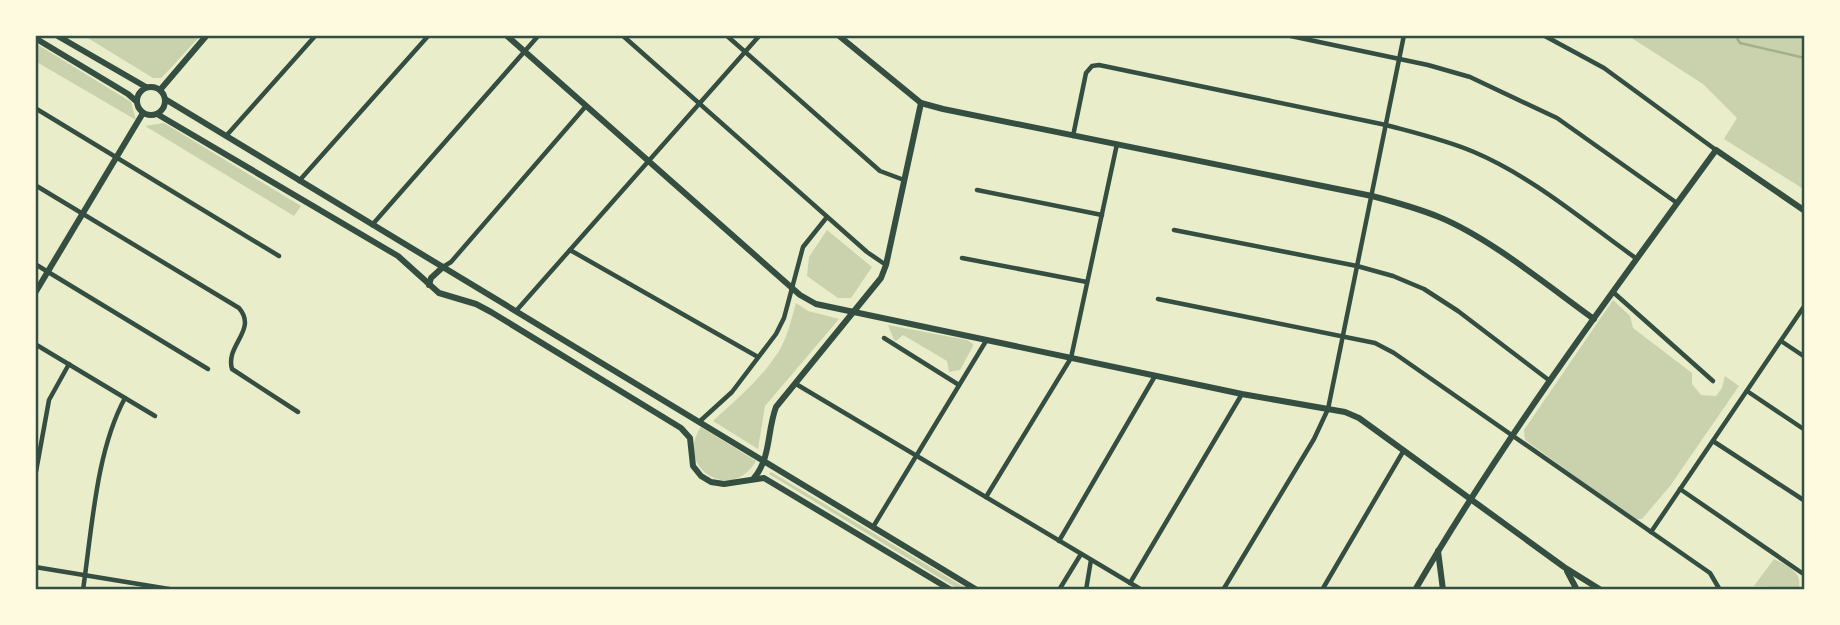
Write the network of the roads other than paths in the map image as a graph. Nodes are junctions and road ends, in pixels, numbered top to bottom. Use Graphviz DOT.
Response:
graph roads {
  1 [pos="56,35"];
  2 [pos="207,35"];
  3 [pos="316,35"];
  4 [pos="429,35"];
  5 [pos="506,35"];
  6 [pos="539,35"];
  7 [pos="622,35"];
  8 [pos="726,35"];
  9 [pos="760,35"];
  10 [pos="838,35"];
  11 [pos="1286,35"];
  12 [pos="1404,35"];
  13 [pos="1543,35"];
  14 [pos="35,38"];
  15 [pos="524,51"];
  16 [pos="745,52"];
  17 [pos="1400,59"];
  18 [pos="146,87"];
  19 [pos="160,90"];
  20 [pos="165,99"];
  21 [pos="136,102"];
  22 [pos="921,103"];
  23 [pos="700,104"];
  24 [pos="586,106"];
  25 [pos="35,108"];
  26 [pos="143,113"];
  27 [pos="157,114"];
  28 [pos="1386,125"];
  29 [pos="1073,136"];
  30 [pos="226,137"];
  31 [pos="1116,145"];
  32 [pos="1716,150"];
  33 [pos="116,158"];
  34 [pos="649,162"];
  35 [pos="904,180"];
  36 [pos="299,181"];
  37 [pos="35,186"];
  38 [pos="976,190"];
  39 [pos="1372,196"];
  40 [pos="1677,203"];
  41 [pos="1805,211"];
  42 [pos="82,214"];
  43 [pos="1102,215"];
  44 [pos="827,216"];
  45 [pos="372,225"];
  46 [pos="1174,230"];
  47 [pos="570,250"];
  48 [pos="279,256"];
  49 [pos="962,258"];
  50 [pos="1637,259"];
  51 [pos="35,264"];
  52 [pos="886,265"];
  53 [pos="1357,266"];
  54 [pos="443,267"];
  55 [pos="47,272"];
  56 [pos="1087,282"];
  57 [pos="429,285"];
  58 [pos="792,288"];
  59 [pos="1613,292"];
  60 [pos="35,293"];
  61 [pos="1158,299"];
  62 [pos="1805,305"];
  63 [pos="516,311"];
  64 [pos="853,313"];
  65 [pos="1594,318"];
  66 [pos="1343,336"];
  67 [pos="884,338"];
  68 [pos="986,341"];
  69 [pos="1781,341"];
  70 [pos="35,344"];
  71 [pos="758,357"];
  72 [pos="1805,357"];
  73 [pos="1071,358"];
  74 [pos="69,364"];
  75 [pos="208,369"];
  76 [pos="1155,376"];
  77 [pos="1550,381"];
  78 [pos="1713,381"];
  79 [pos="796,384"];
  80 [pos="959,385"];
  81 [pos="1747,391"];
  82 [pos="1242,394"];
  83 [pos="125,398"];
  84 [pos="1328,409"];
  85 [pos="298,412"];
  86 [pos="155,416"];
  87 [pos="699,422"];
  88 [pos="1805,430"];
  89 [pos="1511,435"];
  90 [pos="690,438"];
  91 [pos="1713,441"];
  92 [pos="1404,450"];
  93 [pos="916,456"];
  94 [pos="764,462"];
  95 [pos="35,477"];
  96 [pos="754,478"];
  97 [pos="1679,489"];
  98 [pos="986,498"];
  99 [pos="1469,498"];
  100 [pos="1805,501"];
  101 [pos="873,527"];
  102 [pos="1651,532"];
  103 [pos="1059,541"];
  104 [pos="1438,551"];
  105 [pos="1081,554"];
  106 [pos="1091,560"];
  107 [pos="1564,567"];
  108 [pos="35,568"];
  109 [pos="85,575"];
  110 [pos="1805,575"];
  111 [pos="1130,583"];
  112 [pos="83,590"];
  113 [pos="175,590"];
  114 [pos="951,590"];
  115 [pos="977,590"];
  116 [pos="1059,590"];
  117 [pos="1086,590"];
  118 [pos="1142,590"];
  119 [pos="1223,590"];
  120 [pos="1322,590"];
  121 [pos="1415,590"];
  122 [pos="1443,590"];
  123 [pos="1577,590"];
  124 [pos="1601,590"];
  125 [pos="1720,590"];
  1 -- 18 [label="street"];
  2 -- 19 [label="street"];
  3 -- 30 [label="street"];
  4 -- 36 [label="street"];
  5 -- 15 [label="street"];
  6 -- 15 [label="street"];
  7 -- 23 [label="street"];
  8 -- 16 [label="street"];
  9 -- 16 [label="street"];
  10 -- 22 [label="street"];
  11 -- 17 [label="street"];
  12 -- 17 [label="street"];
  13 -- 32 [label="street"];
  14 -- 21 [label="street"];
  15 -- 24 [label="street"];
  15 -- 45 [label="street"];
  16 -- 23 [label="street"];
  16 -- 35 [label="street"];
  17 -- 28 [label="street"];
  17 -- 40 [label="street"];
  18 -- 19 [label="street"];
  18 -- 21 [label="street"];
  19 -- 20 [label="street"];
  20 -- 27 [label="street"];
  20 -- 30 [label="street"];
  21 -- 26 [label="street"];
  22 -- 29 [label="street"];
  22 -- 35 [label="street"];
  23 -- 34 [label="street"];
  23 -- 44 [label="street"];
  24 -- 34 [label="street"];
  24 -- 54 [label="street"];
  25 -- 33 [label="street"];
  26 -- 27 [label="street"];
  26 -- 33 [label="street"];
  27 -- 57 [label="street"];
  28 -- 29 [label="street"];
  28 -- 39 [label="street"];
  28 -- 50 [label="street"];
  29 -- 31 [label="street"];
  30 -- 36 [label="street"];
  31 -- 39 [label="street"];
  31 -- 43 [label="street"];
  32 -- 40 [label="street"];
  32 -- 41 [label="street"];
  33 -- 42 [label="street"];
  33 -- 48 [label="street"];
  34 -- 47 [label="street"];
  34 -- 58 [label="street"];
  35 -- 52 [label="street"];
  36 -- 45 [label="street"];
  37 -- 42 [label="street"];
  38 -- 43 [label="street"];
  39 -- 53 [label="street"];
  39 -- 65 [label="street"];
  40 -- 50 [label="street"];
  42 -- 55 [label="street"];
  42 -- 85 [label="street"];
  43 -- 56 [label="street"];
  44 -- 52 [label="street"];
  44 -- 58 [label="street"];
  45 -- 54 [label="street"];
  46 -- 53 [label="street"];
  47 -- 63 [label="street"];
  47 -- 71 [label="street"];
  49 -- 56 [label="street"];
  50 -- 59 [label="street"];
  51 -- 55 [label="street"];
  52 -- 64 [label="street"];
  53 -- 66 [label="street"];
  53 -- 77 [label="street"];
  54 -- 57 [label="street"];
  54 -- 63 [label="street"];
  55 -- 60 [label="street"];
  55 -- 75 [label="street"];
  56 -- 73 [label="street"];
  57 -- 90 [label="street"];
  58 -- 64 [label="street"];
  58 -- 71 [label="street"];
  59 -- 65 [label="street"];
  59 -- 78 [label="street"];
  61 -- 66 [label="street"];
  62 -- 69 [label="street"];
  63 -- 87 [label="street"];
  64 -- 68 [label="street"];
  64 -- 79 [label="street"];
  65 -- 77 [label="street"];
  66 -- 84 [label="street"];
  66 -- 89 [label="street"];
  67 -- 80 [label="street"];
  68 -- 73 [label="street"];
  68 -- 80 [label="street"];
  69 -- 72 [label="street"];
  69 -- 81 [label="street"];
  70 -- 74 [label="street"];
  71 -- 87 [label="street"];
  73 -- 76 [label="street"];
  73 -- 98 [label="street"];
  74 -- 83 [label="street"];
  74 -- 95 [label="street"];
  76 -- 82 [label="street"];
  76 -- 103 [label="street"];
  77 -- 89 [label="street"];
  79 -- 93 [label="street"];
  79 -- 94 [label="street"];
  80 -- 93 [label="street"];
  81 -- 88 [label="street"];
  81 -- 91 [label="street"];
  82 -- 84 [label="street"];
  82 -- 111 [label="street"];
  83 -- 86 [label="street"];
  83 -- 109 [label="street"];
  84 -- 92 [label="street"];
  84 -- 119 [label="street"];
  87 -- 90 [label="street"];
  87 -- 94 [label="street"];
  89 -- 99 [label="street"];
  89 -- 102 [label="street"];
  90 -- 96 [label="street"];
  91 -- 97 [label="street"];
  91 -- 100 [label="street"];
  92 -- 99 [label="street"];
  92 -- 120 [label="street"];
  93 -- 98 [label="street"];
  93 -- 101 [label="street"];
  94 -- 96 [label="street"];
  94 -- 101 [label="street"];
  96 -- 114 [label="street"];
  97 -- 102 [label="street"];
  97 -- 110 [label="street"];
  98 -- 103 [label="street"];
  99 -- 104 [label="street"];
  99 -- 107 [label="street"];
  101 -- 115 [label="street"];
  102 -- 125 [label="street"];
  103 -- 105 [label="street"];
  104 -- 121 [label="street"];
  104 -- 122 [label="street"];
  105 -- 106 [label="street"];
  105 -- 116 [label="street"];
  106 -- 111 [label="street"];
  106 -- 117 [label="street"];
  107 -- 123 [label="street"];
  107 -- 124 [label="street"];
  108 -- 109 [label="street"];
  109 -- 112 [label="street"];
  109 -- 113 [label="street"];
  111 -- 118 [label="street"];
}
